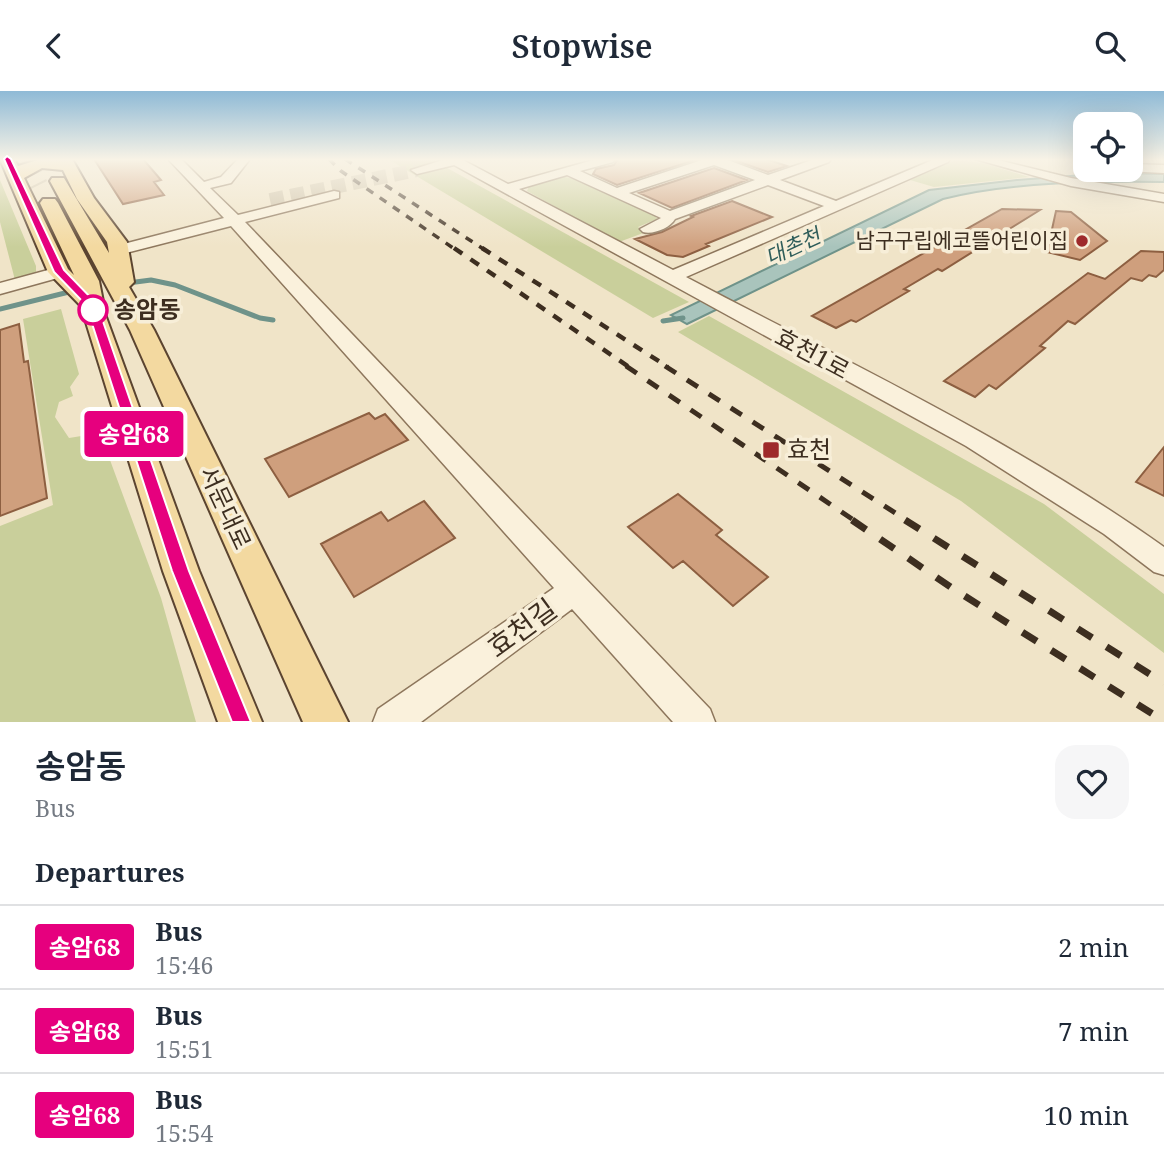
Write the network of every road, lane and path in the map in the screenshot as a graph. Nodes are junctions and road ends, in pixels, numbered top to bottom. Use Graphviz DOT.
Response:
graph roads {
  1 [pos="25,188"];
  2 [pos="63,188"];
  3 [pos="75,188"];
  4 [pos="202,188"];
  5 [pos="221,188"];
  6 [pos="605,188"];
  7 [pos="628,188"];
  8 [pos="745,188"];
  9 [pos="791,188"];
  10 [pos="878,188"];
  11 [pos="1103,188"];
  12 [pos="505,189"];
  13 [pos="615,193"];
  14 [pos="334,195"];
  15 [pos="1164,198"];
  16 [pos="270,201"];
  17 [pos="838,206"];
  18 [pos="237,208"];
  19 [pos="668,216"];
  20 [pos="648,229"];
  21 [pos="118,250"];
  22 [pos="670,278"];
  23 [pos="96,284"];
  24 [pos="0,289"];
  25 [pos="1164,563"];
  26 [pos="576,590"];
  27 [pos="240,722"];
  28 [pos="326,722"];
  29 [pos="391,722"];
  30 [pos="697,722"];
  1 -- 23 [label="main road, 서문대로"];
  2 -- 23 [label="main road, 서문대로"];
  3 -- 21 [label="main road, 서문대로"];
  4 -- 18 [label="street"];
  5 -- 18 [label="street"];
  6 -- 13 [label="street"];
  7 -- 13 [label="street"];
  8 -- 19 [label="street"];
  9 -- 17 [label="street"];
  10 -- 17 [label="street"];
  11 -- 15 [label="street"];
  12 -- 22 [label="street, 효천1로"];
  13 -- 19 [label="street"];
  14 -- 18 [label="street"];
  16 -- 18 [label="street"];
  17 -- 22 [label="street"];
  18 -- 21 [label="street"];
  18 -- 26 [label="street"];
  19 -- 20 [label="street"];
  21 -- 23 [label="main road, 서문대로"];
  22 -- 25 [label="street, 효천1로"];
  23 -- 24 [label="street"];
  23 -- 27 [label="main road, 서문대로"];
  23 -- 28 [label="main road, 서문대로"];
  26 -- 29 [label="street, 효천길"];
  26 -- 30 [label="street, 효천길"];
}
